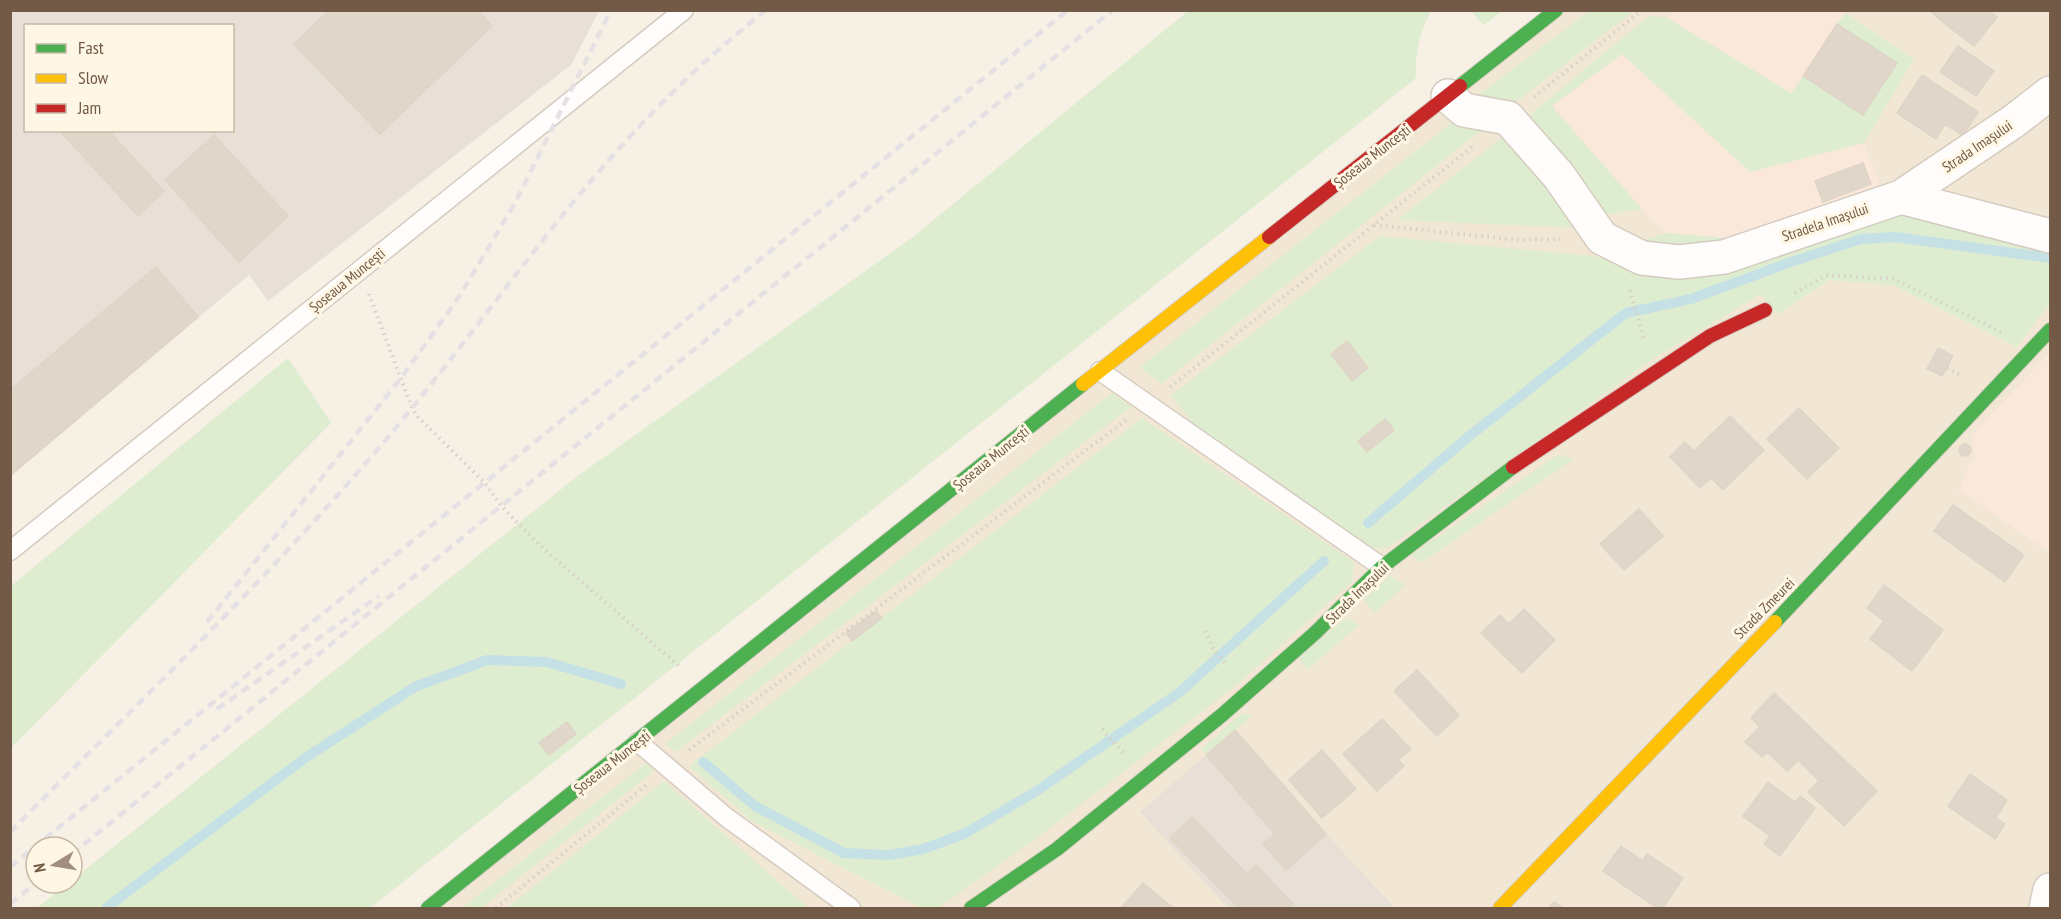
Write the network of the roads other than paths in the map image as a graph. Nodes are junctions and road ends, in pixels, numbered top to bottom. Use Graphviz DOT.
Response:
graph roads {
  1 [pos="684,10"];
  2 [pos="1556,10"];
  3 [pos="2050,93"];
  4 [pos="1448,96"];
  5 [pos="1901,197"];
  6 [pos="2050,236"];
  7 [pos="1766,310"];
  8 [pos="2050,330"];
  9 [pos="1100,371"];
  10 [pos="10,551"];
  11 [pos="1382,567"];
  12 [pos="638,742"];
  13 [pos="2050,890"];
  14 [pos="428,909"];
  15 [pos="851,909"];
  16 [pos="972,909"];
  17 [pos="1500,909"];
  18 [pos="2046,909"];
  1 -- 10 [label="lane, Șoseaua Muncești"];
  2 -- 4 [label="street, Șoseaua Muncești"];
  3 -- 5 [label="street, Strada Imașului"];
  4 -- 5 [label="street, Stradela Imașului"];
  4 -- 9 [label="street, Șoseaua Muncești"];
  5 -- 6 [label="street"];
  7 -- 11 [label="street, Strada Imașului"];
  8 -- 17 [label="street, Strada Zmeurei"];
  9 -- 11 [label="lane"];
  9 -- 12 [label="street, Șoseaua Muncești"];
  11 -- 16 [label="street, Strada Imașului"];
  12 -- 14 [label="street, Șoseaua Muncești"];
  12 -- 15 [label="lane"];
  13 -- 18 [label="street"];
}
